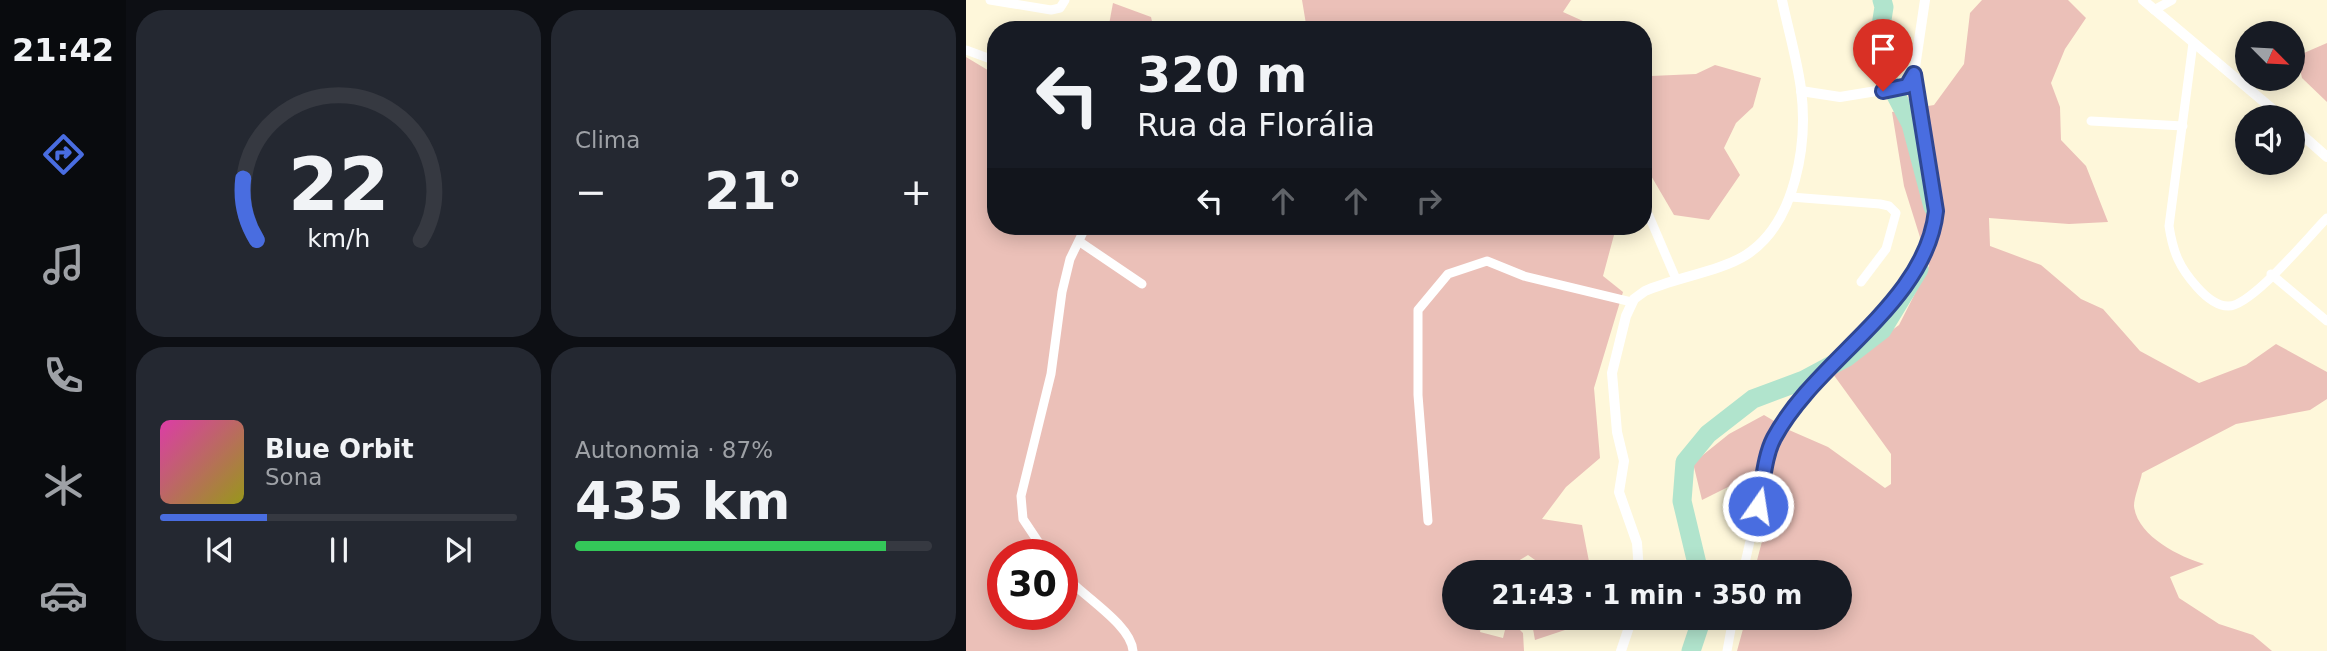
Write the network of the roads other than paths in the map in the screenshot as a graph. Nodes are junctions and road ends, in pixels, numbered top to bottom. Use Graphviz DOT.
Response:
graph roads {
  1 [pos="990,0"];
  2 [pos="1065,0"];
  3 [pos="1782,0"];
  4 [pos="1926,0"];
  5 [pos="2143,0"];
  6 [pos="2172,0"];
  7 [pos="2154,10"];
  8 [pos="2193,43"];
  9 [pos="966,50"];
  10 [pos="987,58"];
  11 [pos="1914,74"];
  12 [pos="1801,91"];
  13 [pos="2268,105"];
  14 [pos="2091,121"];
  15 [pos="2183,126"];
  16 [pos="2305,138"];
  17 [pos="2327,157"];
  18 [pos="1791,197"];
  19 [pos="2327,218"];
  20 [pos="1652,223"];
  21 [pos="1083,235"];
  22 [pos="1080,242"];
  23 [pos="2271,274"];
  24 [pos="1676,279"];
  25 [pos="1861,282"];
  26 [pos="1142,284"];
  27 [pos="1632,302"];
  28 [pos="2327,321"];
  29 [pos="1428,521"];
  30 [pos="1036,539"];
  31 [pos="1638,560"];
  32 [pos="1746,560"];
  33 [pos="1078,590"];
  34 [pos="1628,630"];
  35 [pos="1731,630"];
  36 [pos="1133,651"];
  37 [pos="1621,651"];
  38 [pos="1727,651"];
  1 -- 2 [label="street"];
  3 -- 12 [label="street"];
  4 -- 11 [label="street"];
  5 -- 7 [label="street"];
  6 -- 7 [label="street"];
  7 -- 8 [label="street"];
  8 -- 13 [label="street"];
  8 -- 15 [label="street"];
  9 -- 10 [label="street"];
  11 -- 12 [label="street"];
  11 -- 32 [label="street"];
  12 -- 18 [label="street"];
  14 -- 15 [label="street"];
  15 -- 23 [label="street"];
  16 -- 17 [label="street"];
  18 -- 24 [label="street"];
  18 -- 25 [label="street"];
  19 -- 23 [label="street"];
  20 -- 24 [label="street"];
  21 -- 22 [label="street"];
  22 -- 26 [label="street"];
  22 -- 30 [label="street"];
  23 -- 28 [label="street"];
  24 -- 27 [label="street"];
  27 -- 29 [label="street"];
  27 -- 31 [label="street"];
  33 -- 36 [label="street"];
  34 -- 37 [label="street"];
  35 -- 38 [label="street"];
}
